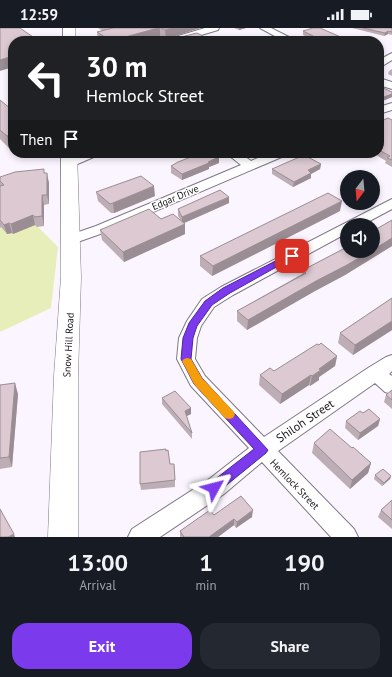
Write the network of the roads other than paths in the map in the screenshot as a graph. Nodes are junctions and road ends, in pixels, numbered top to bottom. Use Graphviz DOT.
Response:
graph roads {
  1 [pos="215,28"];
  2 [pos="264,28"];
  3 [pos="292,31"];
  4 [pos="187,36"];
  5 [pos="282,36"];
  6 [pos="69,158"];
  7 [pos="239,158"];
  8 [pos="268,158"];
  9 [pos="250,166"];
  10 [pos="392,203"];
  11 [pos="364,218"];
  12 [pos="340,231"];
  13 [pos="69,240"];
  14 [pos="384,368"];
  15 [pos="392,386"];
  16 [pos="262,450"];
  17 [pos="63,537"];
  18 [pos="140,537"];
  19 [pos="346,537"];
  1 -- 4 [label="street"];
  2 -- 5 [label="street"];
  3 -- 5 [label="street"];
  6 -- 13 [label="main road, Snow Hill Road"];
  7 -- 9 [label="street"];
  8 -- 9 [label="street, Edgar Drive"];
  9 -- 13 [label="street, Edgar Drive"];
  10 -- 11 [label="street"];
  12 -- 16 [label="street, Hemlock Street"];
  13 -- 17 [label="main road, Snow Hill Road"];
  14 -- 15 [label="street"];
  14 -- 16 [label="street, Shiloh Street"];
  16 -- 18 [label="street, Shiloh Street"];
  16 -- 19 [label="street, Hemlock Street"];
}
